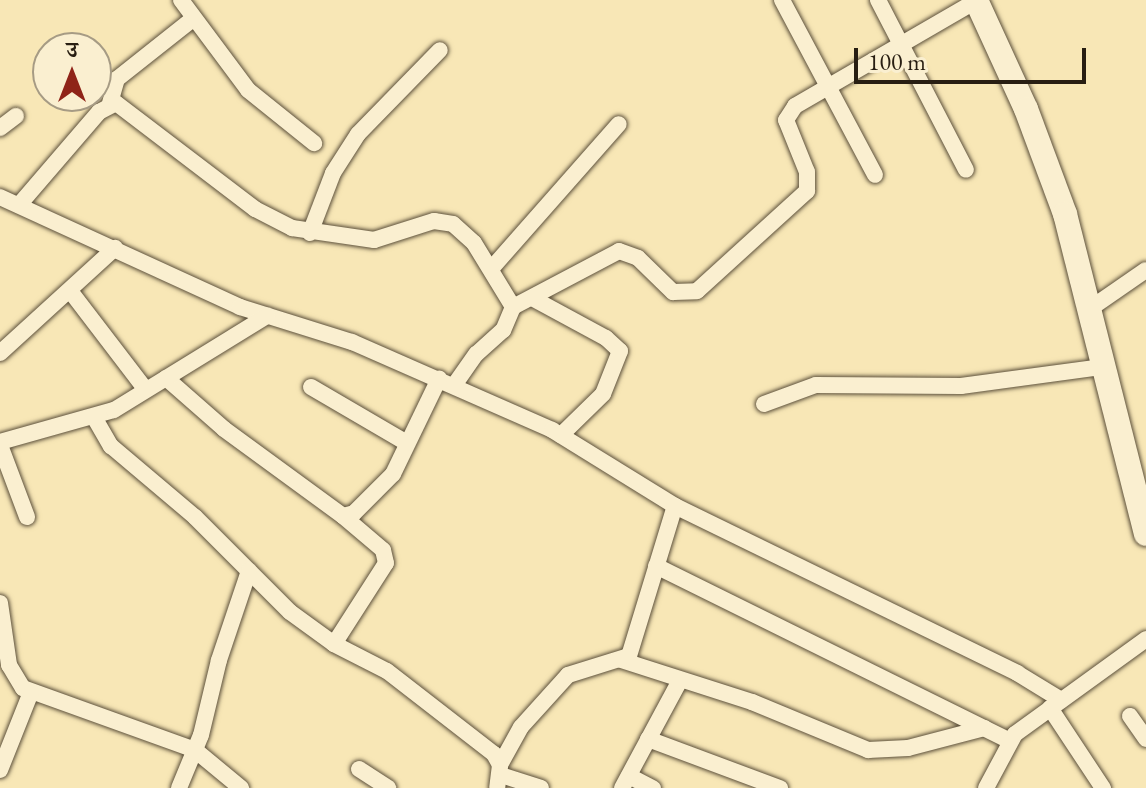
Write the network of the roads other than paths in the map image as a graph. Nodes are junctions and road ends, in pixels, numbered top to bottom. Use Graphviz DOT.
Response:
graph roads {
  1 [pos="181,0"];
  2 [pos="782,0"];
  3 [pos="878,0"];
  4 [pos="976,1"];
  5 [pos="194,18"];
  6 [pos="904,42"];
  7 [pos="440,50"];
  8 [pos="828,85"];
  9 [pos="112,96"];
  10 [pos="112,103"];
  11 [pos="102,112"];
  12 [pos="16,116"];
  13 [pos="619,124"];
  14 [pos="0,128"];
  15 [pos="314,143"];
  16 [pos="966,170"];
  17 [pos="875,175"];
  18 [pos="0,197"];
  19 [pos="19,205"];
  20 [pos="310,233"];
  21 [pos="115,248"];
  22 [pos="491,269"];
  23 [pos="1146,270"];
  24 [pos="71,292"];
  25 [pos="532,298"];
  26 [pos="513,307"];
  27 [pos="1088,310"];
  28 [pos="267,316"];
  29 [pos="2,347"];
  30 [pos="1101,367"];
  31 [pos="166,378"];
  32 [pos="447,382"];
  33 [pos="311,387"];
  34 [pos="146,390"];
  35 [pos="764,404"];
  36 [pos="94,417"];
  37 [pos="561,435"];
  38 [pos="0,443"];
  39 [pos="407,443"];
  40 [pos="675,506"];
  41 [pos="343,516"];
  42 [pos="27,517"];
  43 [pos="1146,534"];
  44 [pos="656,566"];
  45 [pos="249,571"];
  46 [pos="0,603"];
  47 [pos="1146,639"];
  48 [pos="334,644"];
  49 [pos="621,660"];
  50 [pos="679,682"];
  51 [pos="31,692"];
  52 [pos="1056,704"];
  53 [pos="1130,716"];
  54 [pos="984,728"];
  55 [pos="648,739"];
  56 [pos="1146,739"];
  57 [pos="1010,741"];
  58 [pos="195,750"];
  59 [pos="359,769"];
  60 [pos="0,770"];
  61 [pos="499,776"];
  62 [pos="626,782"];
  63 [pos="235,785"];
  64 [pos="179,788"];
  65 [pos="388,788"];
  66 [pos="541,788"];
  67 [pos="653,788"];
  68 [pos="780,788"];
  69 [pos="986,788"];
  70 [pos="1103,788"];
  1 -- 5 [label="street"];
  2 -- 8 [label="street"];
  3 -- 6 [label="street"];
  4 -- 6 [label="street"];
  4 -- 27 [label="main road"];
  5 -- 9 [label="street"];
  5 -- 15 [label="street"];
  6 -- 8 [label="street"];
  6 -- 16 [label="street"];
  7 -- 20 [label="street"];
  8 -- 17 [label="street"];
  8 -- 25 [label="street"];
  10 -- 20 [label="street"];
  11 -- 19 [label="street"];
  12 -- 14 [label="street"];
  13 -- 22 [label="street"];
  18 -- 19 [label="street"];
  19 -- 21 [label="street"];
  20 -- 22 [label="street"];
  21 -- 24 [label="street"];
  21 -- 28 [label="street"];
  22 -- 26 [label="street"];
  23 -- 27 [label="street"];
  24 -- 29 [label="street"];
  24 -- 34 [label="street"];
  25 -- 26 [label="street"];
  25 -- 37 [label="street"];
  26 -- 32 [label="street"];
  27 -- 30 [label="main road"];
  28 -- 31 [label="street"];
  28 -- 32 [label="street"];
  30 -- 35 [label="street"];
  30 -- 43 [label="main road"];
  31 -- 34 [label="street"];
  31 -- 41 [label="street"];
  32 -- 37 [label="street"];
  32 -- 39 [label="street"];
  33 -- 39 [label="street"];
  34 -- 36 [label="street"];
  36 -- 38 [label="street"];
  36 -- 45 [label="street"];
  37 -- 40 [label="street"];
  38 -- 42 [label="street"];
  39 -- 41 [label="street"];
  40 -- 44 [label="street"];
  40 -- 52 [label="street"];
  41 -- 48 [label="street"];
  44 -- 49 [label="street"];
  44 -- 54 [label="street"];
  45 -- 48 [label="street"];
  45 -- 58 [label="street"];
  46 -- 51 [label="street"];
  47 -- 52 [label="street"];
  48 -- 61 [label="street"];
  49 -- 50 [label="street"];
  49 -- 61 [label="street"];
  50 -- 54 [label="street"];
  50 -- 55 [label="street"];
  51 -- 58 [label="street"];
  51 -- 60 [label="street"];
  52 -- 57 [label="street"];
  52 -- 70 [label="street"];
  53 -- 56 [label="street"];
  54 -- 57 [label="street"];
  55 -- 62 [label="street"];
  55 -- 68 [label="street"];
  57 -- 69 [label="street"];
  58 -- 63 [label="street"];
  58 -- 64 [label="street"];
  59 -- 65 [label="street"];
  61 -- 66 [label="street"];
  62 -- 67 [label="street"];
}
